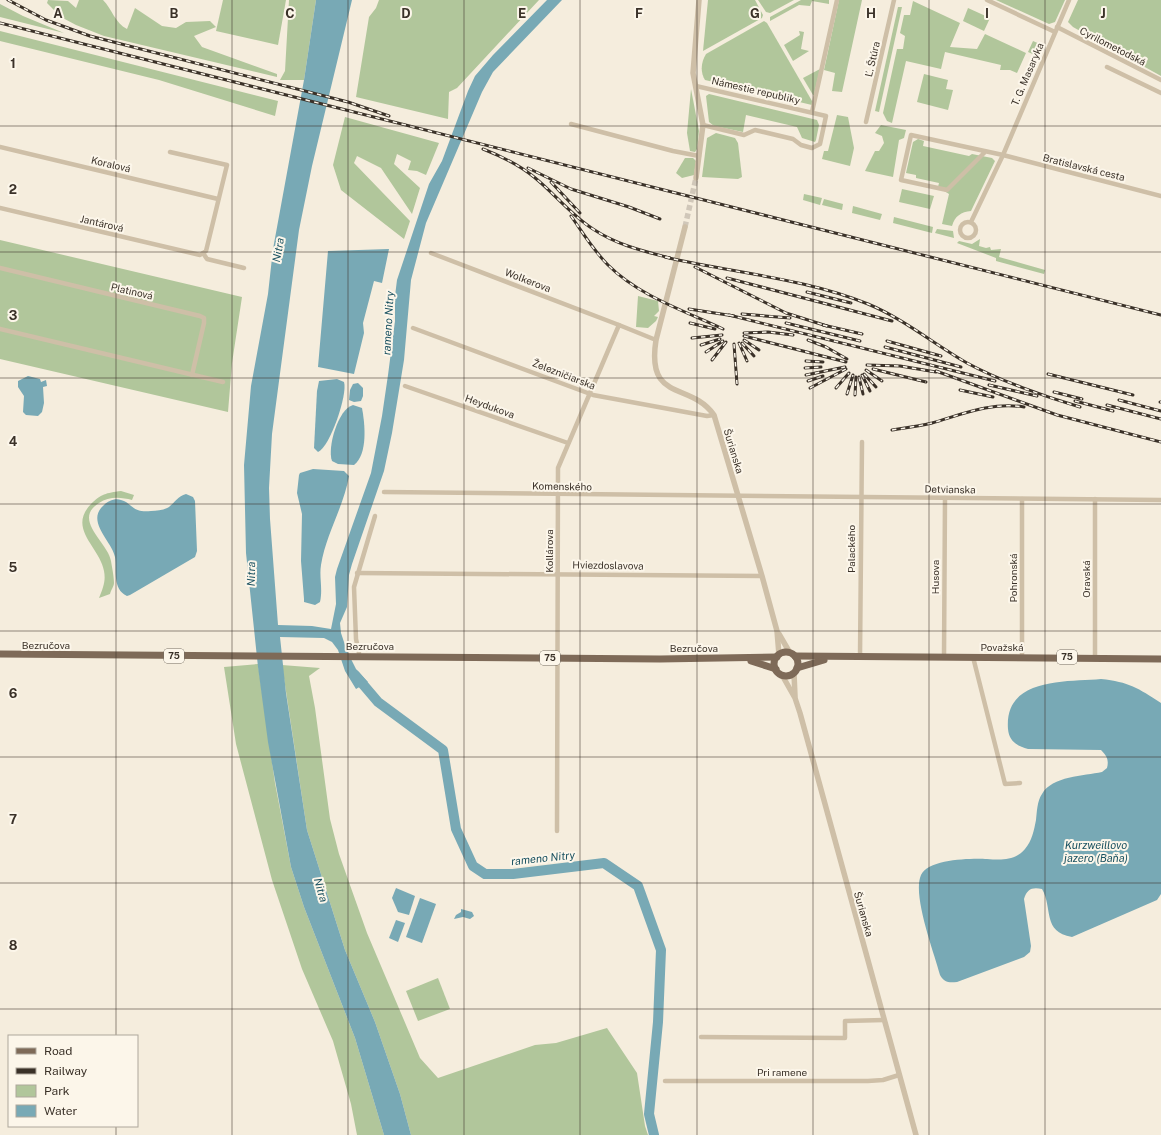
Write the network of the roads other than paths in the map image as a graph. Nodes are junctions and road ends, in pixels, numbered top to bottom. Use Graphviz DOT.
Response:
graph roads {
  1 [pos="699,0"];
  2 [pos="837,0"];
  3 [pos="894,0"];
  4 [pos="987,0"];
  5 [pos="1069,0"];
  6 [pos="1057,27"];
  7 [pos="1054,32"];
  8 [pos="1107,67"];
  9 [pos="1161,80"];
  10 [pos="696,86"];
  11 [pos="1161,93"];
  12 [pos="812,112"];
  13 [pos="866,122"];
  14 [pos="571,124"];
  15 [pos="703,125"];
  16 [pos="0,147"];
  17 [pos="170,152"];
  18 [pos="985,152"];
  19 [pos="1002,155"];
  20 [pos="699,156"];
  21 [pos="696,178"];
  22 [pos="1161,196"];
  23 [pos="218,199"];
  24 [pos="0,208"];
  25 [pos="971,222"];
  26 [pos="685,227"];
  27 [pos="431,253"];
  28 [pos="202,254"];
  29 [pos="0,268"];
  30 [pos="244,268"];
  31 [pos="619,325"];
  32 [pos="413,328"];
  33 [pos="0,329"];
  34 [pos="656,340"];
  35 [pos="192,375"];
  36 [pos="223,382"];
  37 [pos="405,386"];
  38 [pos="589,394"];
  39 [pos="714,415"];
  40 [pos="862,442"];
  41 [pos="568,443"];
  42 [pos="384,492"];
  43 [pos="558,495"];
  44 [pos="739,496"];
  45 [pos="861,497"];
  46 [pos="945,498"];
  47 [pos="1022,499"];
  48 [pos="1095,499"];
  49 [pos="1161,500"];
  50 [pos="375,516"];
  51 [pos="357,573"];
  52 [pos="558,574"];
  53 [pos="762,576"];
  54 [pos="777,631"];
  55 [pos="0,654"];
  56 [pos="793,654"];
  57 [pos="357,655"];
  58 [pos="778,656"];
  59 [pos="843,657"];
  60 [pos="860,657"];
  61 [pos="944,657"];
  62 [pos="973,657"];
  63 [pos="1022,657"];
  64 [pos="558,658"];
  65 [pos="741,658"];
  66 [pos="1095,658"];
  67 [pos="1161,658"];
  68 [pos="776,669"];
  69 [pos="796,671"];
  70 [pos="782,675"];
  71 [pos="795,698"];
  72 [pos="1020,783"];
  73 [pos="557,830"];
  74 [pos="884,1020"];
  75 [pos="701,1037"];
  76 [pos="899,1075"];
  77 [pos="665,1081"];
  78 [pos="916,1135"];
  1 -- 10 [label="street"];
  2 -- 12 [label="street, Námestie republiky"];
  3 -- 13 [label="street, Ľ. Štúra"];
  4 -- 7 [label="street"];
  5 -- 6 [label="street, T. G. Masaryka"];
  6 -- 7 [label="street, T. G. Masaryka"];
  6 -- 9 [label="street, Cyrilometodská"];
  7 -- 19 [label="street, T. G. Masaryka"];
  8 -- 11 [label="street"];
  10 -- 12 [label="street, Námestie republiky"];
  10 -- 15 [label="street"];
  12 -- 15 [label="street, Námestie republiky"];
  14 -- 20 [label="street"];
  15 -- 20 [label="street"];
  16 -- 23 [label="street, Koralová"];
  17 -- 23 [label="street"];
  18 -- 18 [label="street, Bratislavská cesta"];
  18 -- 19 [label="street, Bratislavská cesta"];
  19 -- 22 [label="street, Bratislavská cesta"];
  19 -- 25 [label="street, T. G. Masaryka"];
  20 -- 21 [label="street"];
  23 -- 28 [label="street"];
  24 -- 28 [label="street, Jantárová"];
  26 -- 34 [label="street"];
  27 -- 31 [label="street, Wolkerova"];
  28 -- 30 [label="street, Jantárová"];
  29 -- 35 [label="street, Platinová"];
  31 -- 34 [label="street"];
  31 -- 38 [label="street, Kollárova"];
  32 -- 38 [label="street, Železničiarska"];
  33 -- 35 [label="street"];
  34 -- 39 [label="street"];
  35 -- 36 [label="street"];
  37 -- 41 [label="street, Heydukova"];
  38 -- 39 [label="street, Železničiarska"];
  38 -- 41 [label="street, Kollárova"];
  39 -- 44 [label="street, Šurianska"];
  40 -- 45 [label="street, Palackého"];
  41 -- 43 [label="street, Kollárova"];
  42 -- 43 [label="street, Komenského"];
  43 -- 44 [label="street, Komenského"];
  43 -- 52 [label="street, Kollárova"];
  44 -- 45 [label="street, Detvianska"];
  44 -- 53 [label="street, Šurianska"];
  45 -- 46 [label="street, Detvianska"];
  45 -- 60 [label="street, Palackého"];
  46 -- 47 [label="street, Detvianska"];
  46 -- 61 [label="street, Husova"];
  47 -- 48 [label="street, Detvianska"];
  47 -- 63 [label="street, Pohronská"];
  48 -- 49 [label="street, Detvianska"];
  48 -- 66 [label="street, Oravská"];
  50 -- 51 [label="street"];
  51 -- 52 [label="street, Hviezdoslavova"];
  51 -- 57 [label="street"];
  52 -- 53 [label="street, Hviezdoslavova"];
  52 -- 64 [label="street, Kollárova"];
  53 -- 54 [label="street, Šurianska"];
  54 -- 56 [label="street, Šurianska"];
  54 -- 58 [label="street, Šurianska"];
  55 -- 57 [label="main road, Bezručova / 75"];
  56 -- 58 [label="main road, Bezručova / 75"];
  56 -- 59 [label="main road, Považská / 75"];
  56 -- 69 [label="main road"];
  57 -- 64 [label="main road, Bezručova / 75"];
  58 -- 65 [label="main road, Bezručova / 75"];
  58 -- 68 [label="main road"];
  59 -- 60 [label="main road, Považská / 75"];
  59 -- 69 [label="main road, Považská / 75"];
  60 -- 61 [label="main road, Považská / 75"];
  61 -- 62 [label="main road, Považská / 75"];
  62 -- 63 [label="main road, Považská / 75"];
  62 -- 72 [label="street"];
  63 -- 66 [label="main road, Považská / 75"];
  64 -- 65 [label="main road, Bezručova / 75"];
  64 -- 73 [label="street, Kollárova"];
  65 -- 68 [label="main road, Bezručova / 75"];
  66 -- 67 [label="main road, Považská / 75"];
  68 -- 70 [label="main road, Bezručova / 75"];
  69 -- 70 [label="main road, 75"];
  69 -- 71 [label="street, Šurianska"];
  70 -- 71 [label="street, Šurianska"];
  71 -- 74 [label="street, Šurianska"];
  74 -- 75 [label="street"];
  74 -- 76 [label="street, Šurianska"];
  76 -- 77 [label="street, Pri ramene"];
  76 -- 78 [label="street, Šurianska"];
}
